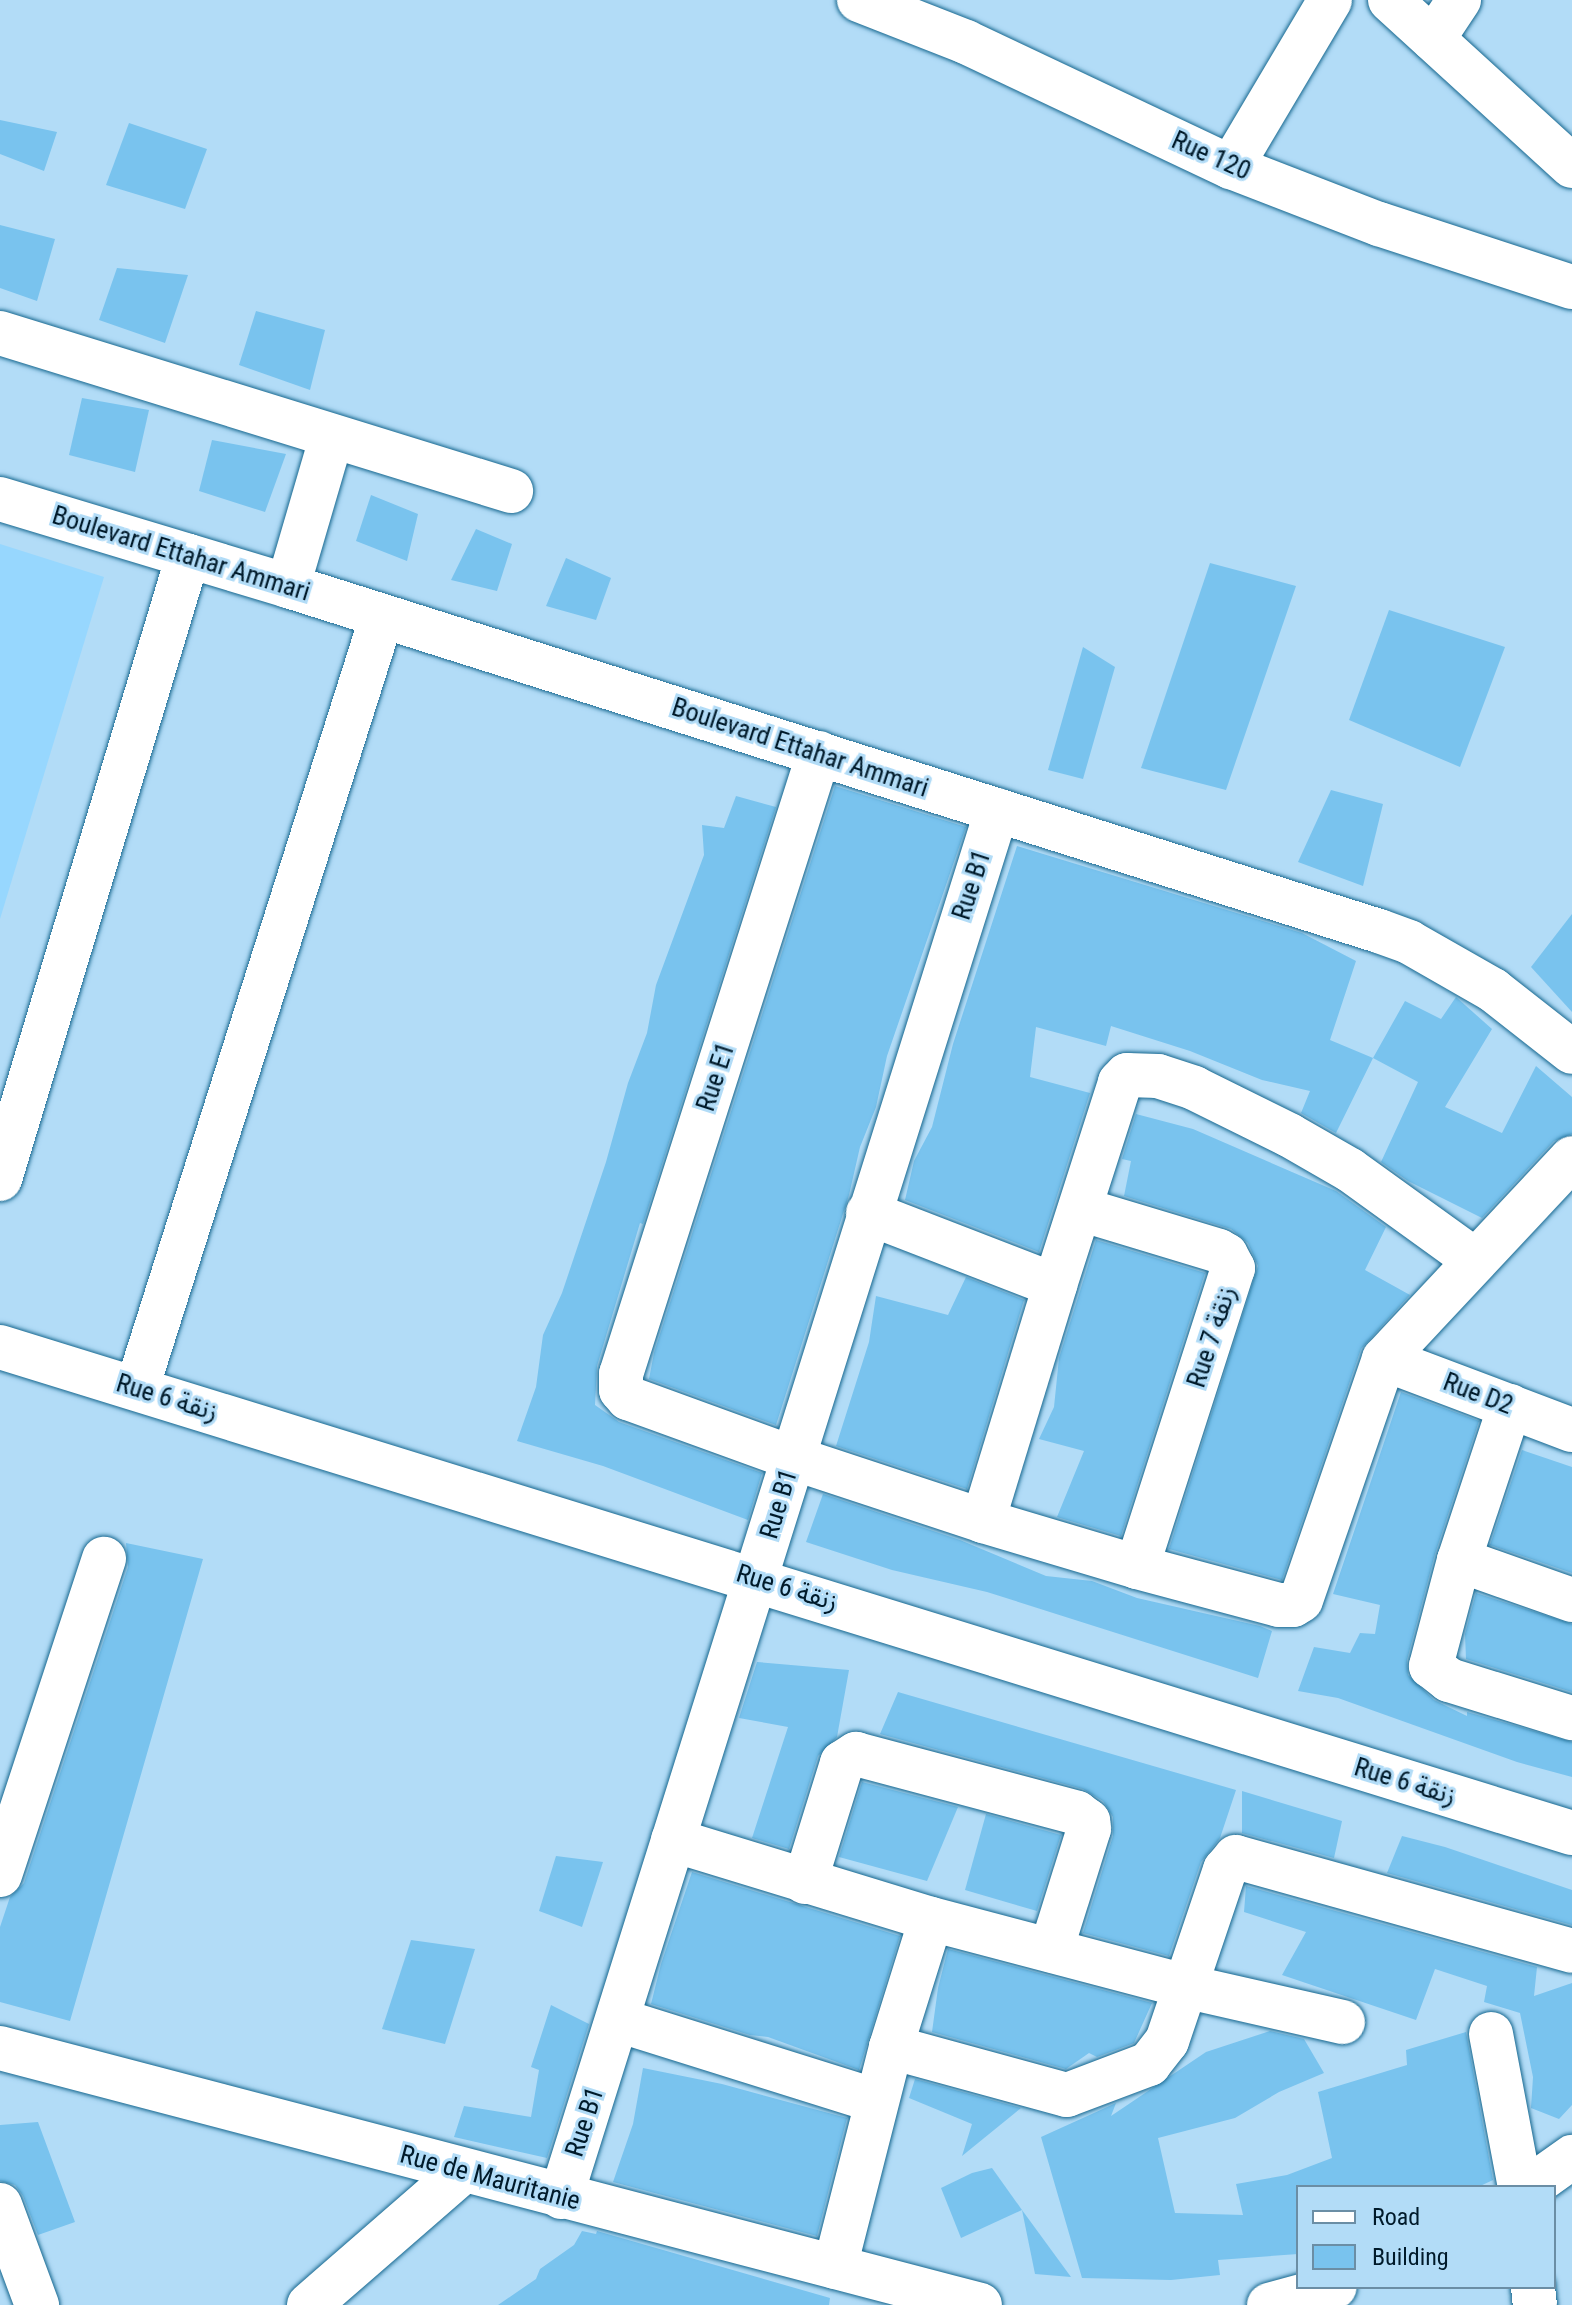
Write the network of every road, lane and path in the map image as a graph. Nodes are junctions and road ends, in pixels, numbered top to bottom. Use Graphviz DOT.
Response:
graph roads {
  1 [pos="1330,0"];
  2 [pos="1390,0"];
  3 [pos="1459,0"];
  4 [pos="868,1"];
  5 [pos="1433,39"];
  6 [pos="1572,166"];
  7 [pos="1231,167"];
  8 [pos="1572,287"];
  9 [pos="0,333"];
  10 [pos="332,436"];
  11 [pos="511,491"];
  12 [pos="0,499"];
  13 [pos="188,556"];
  14 [pos="288,586"];
  15 [pos="382,616"];
  16 [pos="819,753"];
  17 [pos="997,810"];
  18 [pos="1572,1052"];
  19 [pos="1572,1158"];
  20 [pos="0,1179"];
  21 [pos="1080,1209"];
  22 [pos="868,1213"];
  23 [pos="1475,1260"];
  24 [pos="1055,1285"];
  25 [pos="0,1347"];
  26 [pos="1384,1359"];
  27 [pos="137,1388"];
  28 [pos="1510,1406"];
  29 [pos="1572,1430"];
  30 [pos="793,1458"];
  31 [pos="983,1521"];
  32 [pos="104,1559"];
  33 [pos="1459,1560"];
  34 [pos="1137,1567"];
  35 [pos="756,1578"];
  36 [pos="1572,1600"];
  37 [pos="1572,1718"];
  38 [pos="1572,1833"];
  39 [pos="673,1840"];
  40 [pos="0,1875"];
  41 [pos="805,1882"];
  42 [pos="931,1919"];
  43 [pos="1051,1950"];
  44 [pos="1572,1951"];
  45 [pos="1184,1986"];
  46 [pos="618,2020"];
  47 [pos="1343,2022"];
  48 [pos="1491,2034"];
  49 [pos="891,2047"];
  50 [pos="0,2048"];
  51 [pos="876,2101"];
  52 [pos="1572,2157"];
  53 [pos="463,2171"];
  54 [pos="1520,2185"];
  55 [pos="1533,2185"];
  56 [pos="561,2197"];
  57 [pos="0,2205"];
  58 [pos="835,2267"];
  59 [pos="1328,2289"];
  60 [pos="938,2299"];
  61 [pos="37,2305"];
  62 [pos="309,2305"];
  63 [pos="980,2305"];
  64 [pos="1269,2305"];
  1 -- 7 [label="street"];
  2 -- 5 [label="street"];
  3 -- 5 [label="street"];
  4 -- 7 [label="street, Rue 120"];
  5 -- 6 [label="street"];
  7 -- 8 [label="street, Rue 120"];
  9 -- 10 [label="street"];
  10 -- 11 [label="street"];
  10 -- 14 [label="street"];
  12 -- 13 [label="street, Boulevard Ettahar Ammari"];
  13 -- 14 [label="street, Boulevard Ettahar Ammari"];
  13 -- 20 [label="street"];
  14 -- 15 [label="street, Boulevard Ettahar Ammari"];
  15 -- 16 [label="street, Boulevard Ettahar Ammari"];
  15 -- 27 [label="street"];
  16 -- 17 [label="street, Boulevard Ettahar Ammari"];
  16 -- 30 [label="street, Rue E1"];
  17 -- 18 [label="street, Boulevard Ettahar Ammari"];
  17 -- 22 [label="street, Rue B1"];
  19 -- 23 [label="street"];
  21 -- 23 [label="street"];
  21 -- 24 [label="street"];
  21 -- 34 [label="street, Rue 7 زنقة"];
  22 -- 24 [label="street"];
  22 -- 30 [label="street, Rue B1"];
  23 -- 26 [label="street"];
  24 -- 31 [label="street"];
  25 -- 27 [label="street, Rue 6 زنقة"];
  26 -- 28 [label="street, Rue D2"];
  26 -- 34 [label="street"];
  27 -- 35 [label="street, Rue 6 زنقة"];
  28 -- 29 [label="street, Rue D2"];
  28 -- 33 [label="street"];
  30 -- 31 [label="street"];
  30 -- 35 [label="street, Rue B1"];
  31 -- 34 [label="street"];
  32 -- 40 [label="street"];
  33 -- 36 [label="street"];
  33 -- 37 [label="street"];
  35 -- 38 [label="street, Rue 6 زنقة"];
  35 -- 39 [label="street, Rue B1"];
  39 -- 41 [label="street"];
  39 -- 46 [label="street, Rue B1"];
  41 -- 42 [label="street"];
  41 -- 43 [label="street"];
  42 -- 43 [label="street"];
  42 -- 49 [label="street"];
  43 -- 45 [label="street"];
  44 -- 45 [label="street"];
  45 -- 47 [label="street"];
  45 -- 49 [label="street"];
  46 -- 51 [label="street"];
  46 -- 56 [label="street, Rue B1"];
  48 -- 54 [label="street"];
  49 -- 51 [label="street"];
  50 -- 53 [label="street, Rue de Mauritanie"];
  51 -- 58 [label="street"];
  52 -- 55 [label="street"];
  53 -- 56 [label="street, Rue de Mauritanie"];
  53 -- 62 [label="street"];
  56 -- 58 [label="street, Rue de Mauritanie"];
  57 -- 61 [label="street"];
  58 -- 60 [label="street, Rue de Mauritanie"];
  59 -- 64 [label="street"];
  60 -- 63 [label="street, Rue de Mauritanie"];
}
